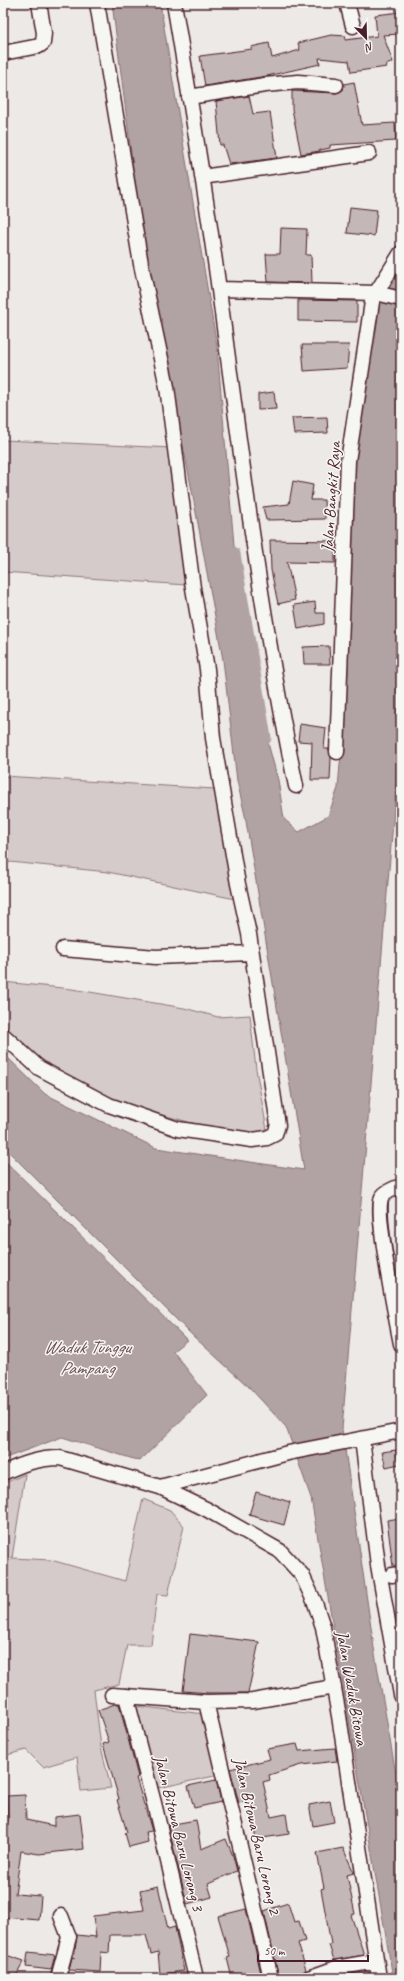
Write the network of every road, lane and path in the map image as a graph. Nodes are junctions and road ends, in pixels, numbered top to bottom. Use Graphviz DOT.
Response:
graph roads {
  1 [pos="39,3"];
  2 [pos="97,3"];
  3 [pos="174,3"];
  4 [pos="347,3"];
  5 [pos="353,26"];
  6 [pos="3,53"];
  7 [pos="336,85"];
  8 [pos="189,97"];
  9 [pos="369,153"];
  10 [pos="202,177"];
  11 [pos="401,253"];
  12 [pos="219,289"];
  13 [pos="379,293"];
  14 [pos="401,299"];
  15 [pos="337,752"];
  16 [pos="296,786"];
  17 [pos="63,949"];
  18 [pos="251,953"];
  19 [pos="3,1035"];
  20 [pos="401,1186"];
  21 [pos="401,1344"];
  22 [pos="401,1431"];
  23 [pos="359,1439"];
  24 [pos="3,1473"];
  25 [pos="160,1487"];
  26 [pos="334,1687"];
  27 [pos="401,1696"];
  28 [pos="206,1702"];
  29 [pos="61,1916"];
  30 [pos="376,1961"];
  31 [pos="58,1978"];
  32 [pos="196,1978"];
  33 [pos="271,1978"];
  34 [pos="308,1978"];
  35 [pos="379,1978"];
  1 -- 6 [label="street"];
  2 -- 18 [label="street"];
  3 -- 8 [label="street"];
  4 -- 5 [label="street"];
  7 -- 8 [label="street"];
  8 -- 10 [label="street"];
  9 -- 10 [label="street"];
  10 -- 12 [label="street"];
  11 -- 13 [label="street, Jalan Bangkit Raya"];
  12 -- 13 [label="street"];
  12 -- 16 [label="street"];
  13 -- 14 [label="street"];
  13 -- 15 [label="street, Jalan Bangkit Raya"];
  17 -- 18 [label="street"];
  18 -- 19 [label="street"];
  20 -- 21 [label="street"];
  22 -- 23 [label="street"];
  23 -- 25 [label="street"];
  23 -- 27 [label="street"];
  24 -- 25 [label="street, Jalan Waduk Bitowa"];
  25 -- 26 [label="street, Jalan Waduk Bitowa"];
  26 -- 28 [label="street"];
  26 -- 30 [label="street, Jalan Waduk Bitowa"];
  28 -- 32 [label="street, Jalan Bitowa Baru Lorong 3"];
  28 -- 33 [label="street, Jalan Bitowa Baru Lorong 2"];
  29 -- 31 [label="street"];
  30 -- 34 [label="street"];
  30 -- 35 [label="street, Jalan Waduk Bitowa"];
}
